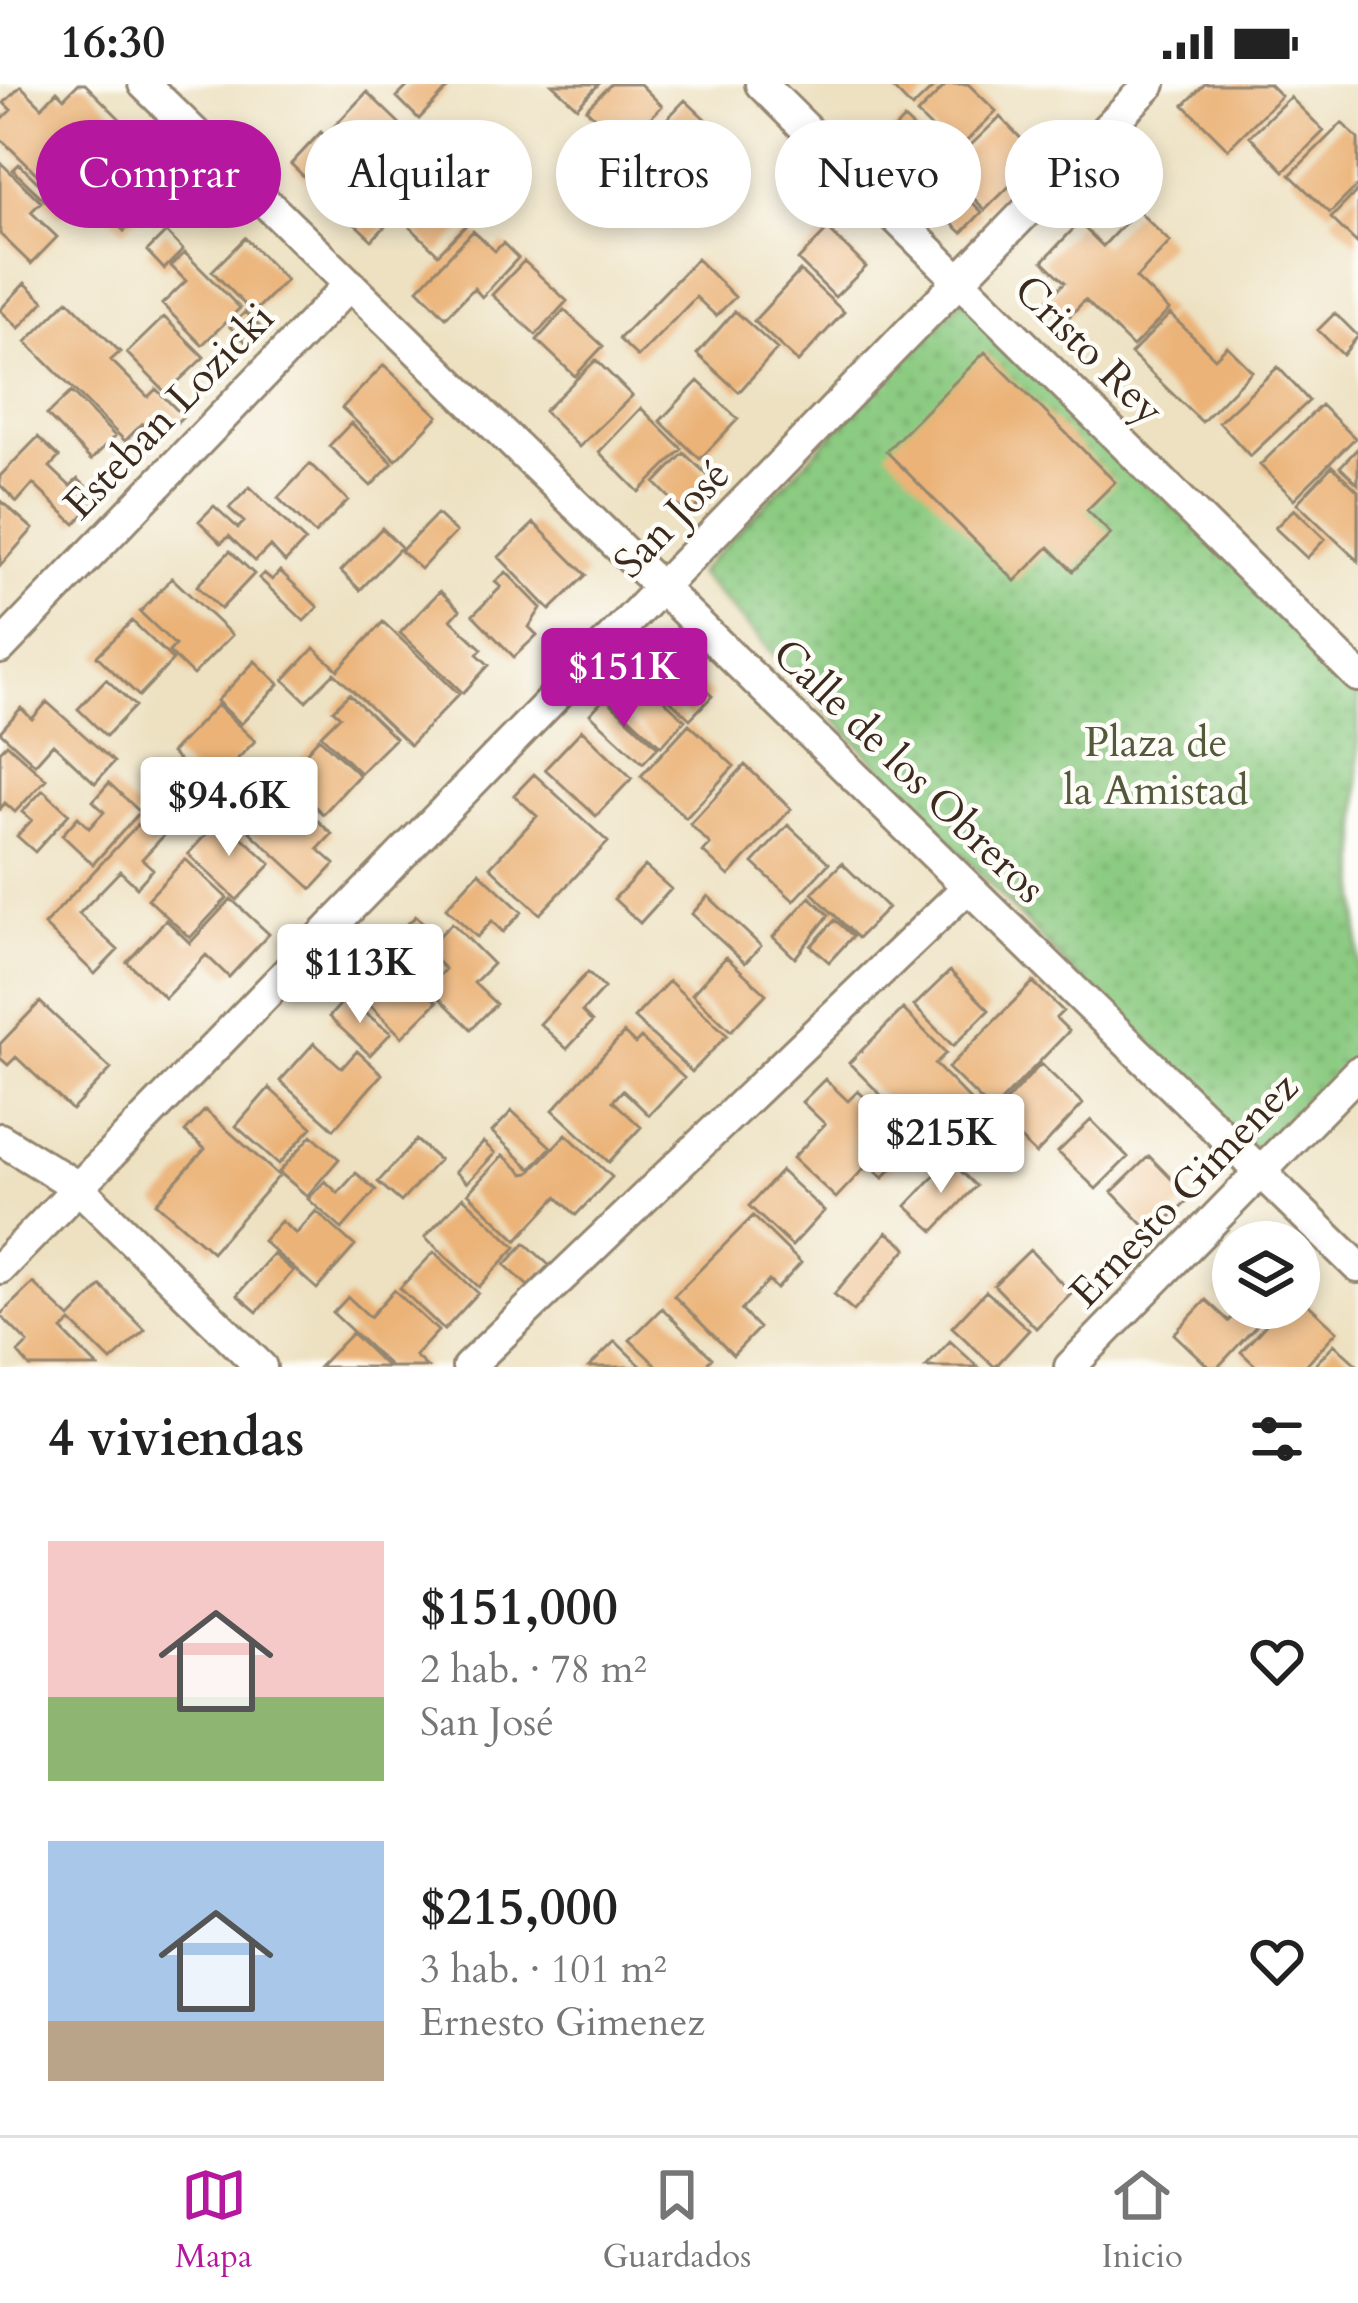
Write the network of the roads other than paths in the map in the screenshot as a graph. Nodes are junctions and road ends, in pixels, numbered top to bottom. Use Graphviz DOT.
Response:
graph roads {
  1 [pos="144,84"];
  2 [pos="761,84"];
  3 [pos="1150,84"];
  4 [pos="960,282"];
  5 [pos="350,284"];
  6 [pos="662,589"];
  7 [pos="0,648"];
  8 [pos="1358,676"];
  9 [pos="968,887"];
  10 [pos="1358,1072"];
  11 [pos="0,1139"];
  12 [pos="1259,1171"];
  13 [pos="78,1187"];
  14 [pos="1358,1267"];
  15 [pos="0,1268"];
  16 [pos="261,1367"];
  17 [pos="468,1367"];
  18 [pos="1070,1367"];
  1 -- 5 [label="street, Calle de los Obreros"];
  2 -- 4 [label="street, Cristo Rey"];
  3 -- 4 [label="street, San José"];
  4 -- 6 [label="street, San José"];
  4 -- 8 [label="street, Cristo Rey"];
  5 -- 6 [label="street, Calle de los Obreros"];
  5 -- 7 [label="street, Esteban Lozicki"];
  6 -- 9 [label="street, Calle de los Obreros"];
  6 -- 13 [label="street, San José"];
  9 -- 12 [label="street, Calle de los Obreros"];
  9 -- 17 [label="street"];
  10 -- 12 [label="street, Ernesto Gimenez"];
  11 -- 13 [label="street"];
  12 -- 14 [label="street, Calle de los Obreros"];
  12 -- 18 [label="street, Ernesto Gimenez"];
  13 -- 15 [label="street, San José"];
  13 -- 16 [label="street"];
}
